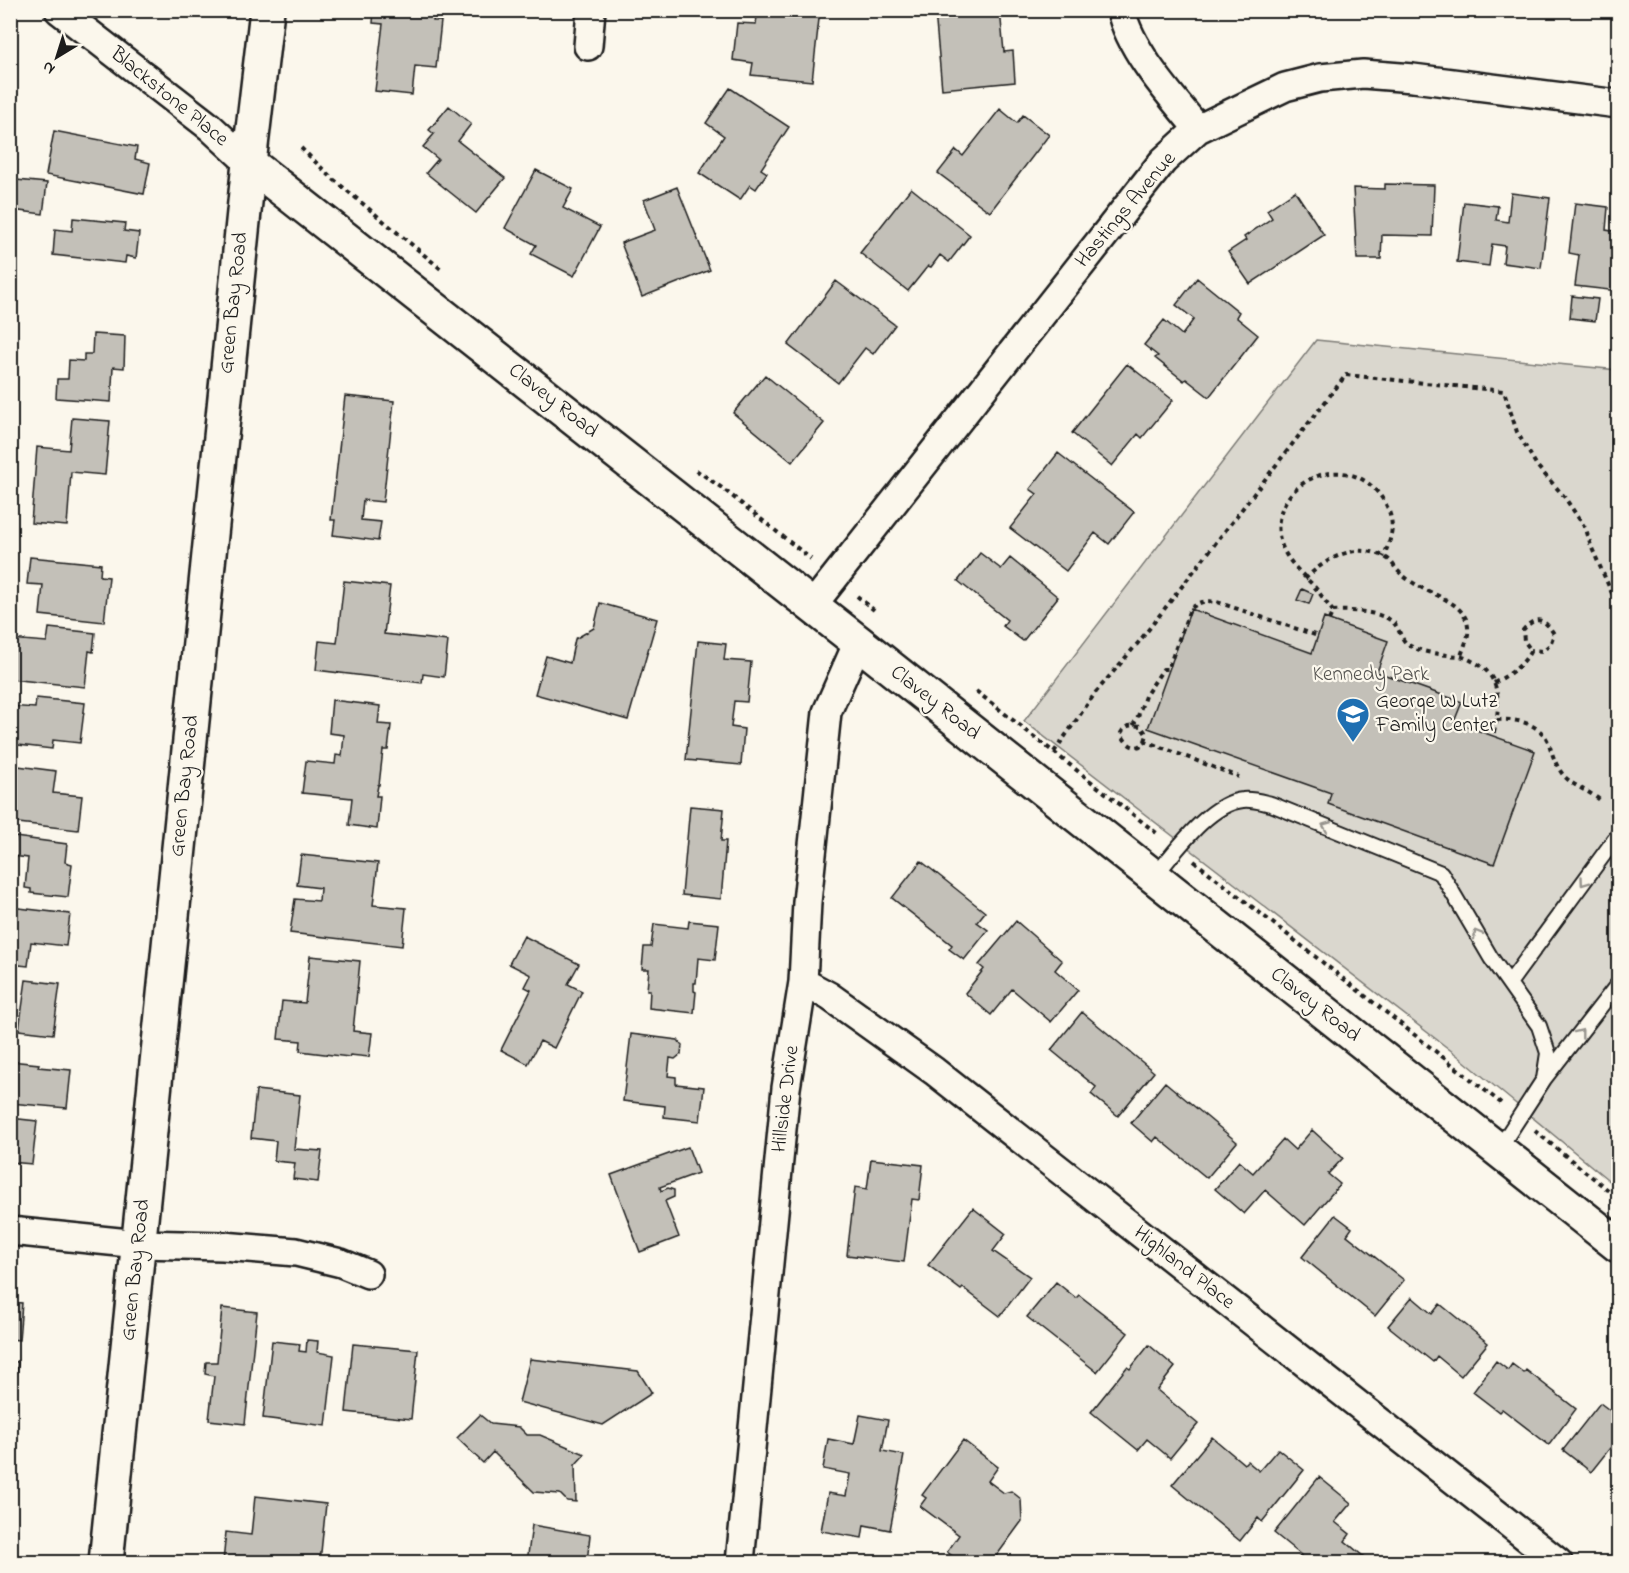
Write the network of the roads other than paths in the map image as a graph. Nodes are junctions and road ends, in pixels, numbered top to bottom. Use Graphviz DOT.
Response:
graph roads {
  1 [pos="59,10"];
  2 [pos="267,10"];
  3 [pos="591,10"];
  4 [pos="1121,10"];
  5 [pos="588,46"];
  6 [pos="1618,104"];
  7 [pos="1198,129"];
  8 [pos="249,163"];
  9 [pos="812,606"];
  10 [pos="858,642"];
  11 [pos="1618,835"];
  12 [pos="1154,877"];
  13 [pos="803,982"];
  14 [pos="1510,982"];
  15 [pos="1618,984"];
  16 [pos="1544,1079"];
  17 [pos="1498,1150"];
  18 [pos="10,1231"];
  19 [pos="139,1244"];
  20 [pos="1618,1245"];
  21 [pos="368,1274"];
  22 [pos="106,1563"];
  23 [pos="740,1563"];
  24 [pos="1558,1563"];
  1 -- 8 [label="street, Blackstone Place"];
  2 -- 8 [label="main road, Green Bay Road"];
  3 -- 5 [label="street"];
  4 -- 7 [label="street"];
  6 -- 7 [label="street, Hastings Avenue"];
  7 -- 9 [label="street, Hastings Avenue"];
  8 -- 9 [label="main road, Clavey Road"];
  8 -- 19 [label="main road, Green Bay Road"];
  9 -- 10 [label="main road, Clavey Road"];
  10 -- 12 [label="main road, Clavey Road"];
  10 -- 13 [label="street, Hillside Drive"];
  11 -- 14 [label="lane, one-way"];
  14 -- 12 [label="lane, one-way"];
  12 -- 17 [label="main road, Clavey Road"];
  13 -- 23 [label="street, Hillside Drive"];
  13 -- 24 [label="street, Highland Place"];
  14 -- 16 [label="lane"];
  16 -- 15 [label="lane, one-way"];
  16 -- 17 [label="lane"];
  17 -- 20 [label="main road, Clavey Road"];
  18 -- 19 [label="street"];
  19 -- 21 [label="street"];
  19 -- 22 [label="main road, Green Bay Road"];
}
